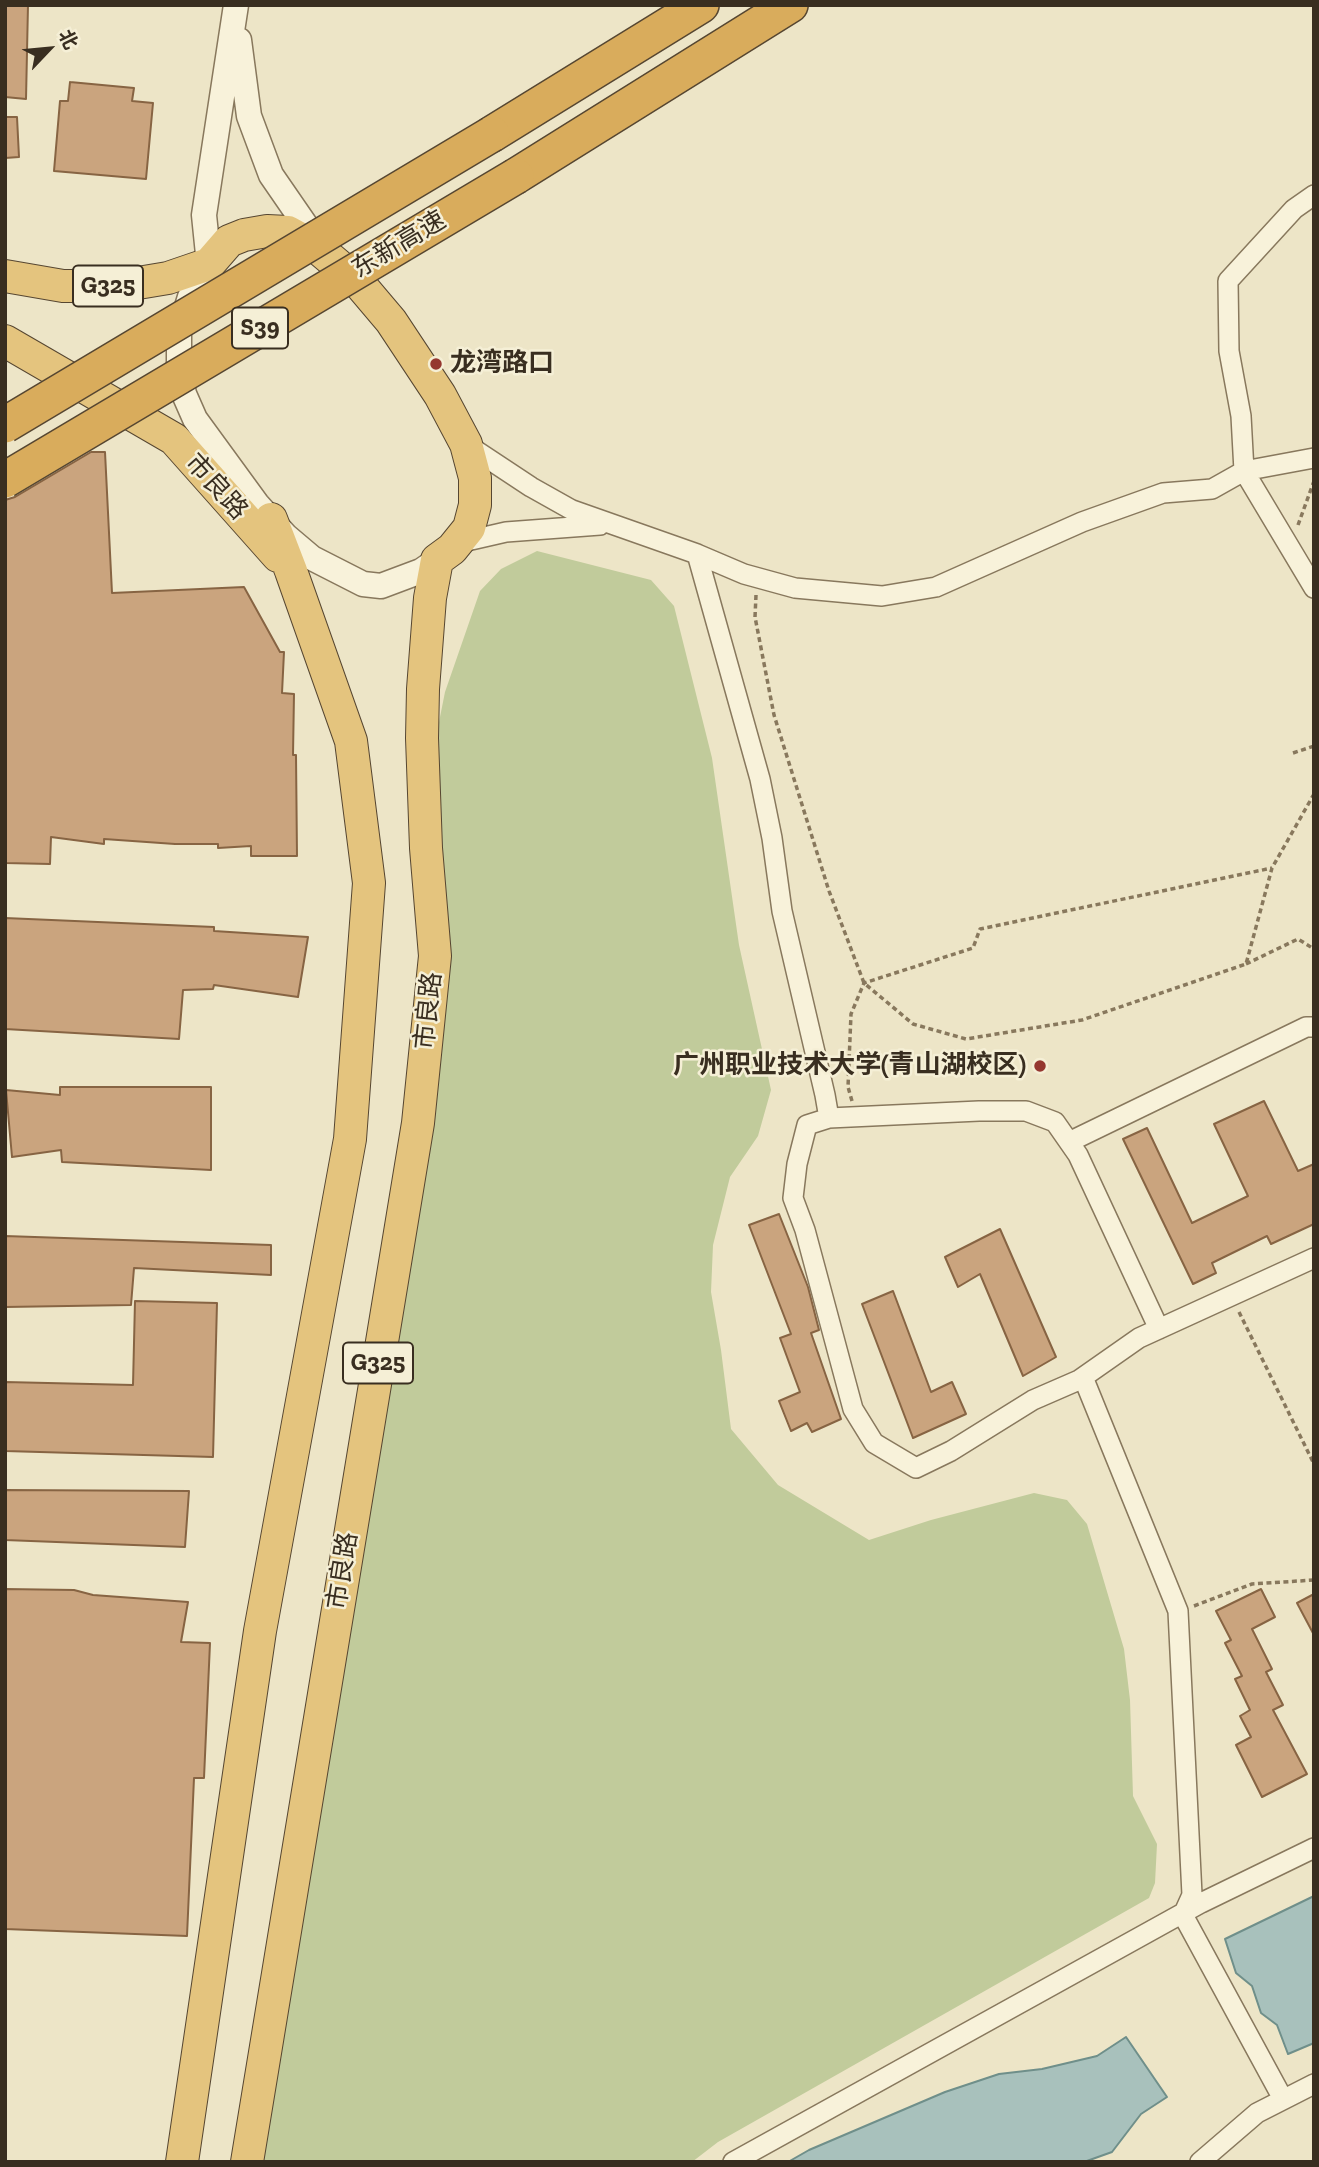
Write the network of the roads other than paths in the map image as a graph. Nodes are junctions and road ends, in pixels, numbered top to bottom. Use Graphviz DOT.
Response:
graph roads {
  1 [pos="238,5"];
  2 [pos="701,5"];
  3 [pos="790,5"];
  4 [pos="1314,195"];
  5 [pos="327,256"];
  6 [pos="209,264"];
  7 [pos="5,276"];
  8 [pos="5,341"];
  9 [pos="5,425"];
  10 [pos="174,439"];
  11 [pos="466,444"];
  12 [pos="1314,458"];
  13 [pos="227,465"];
  14 [pos="1244,471"];
  15 [pos="5,480"];
  16 [pos="271,519"];
  17 [pos="611,525"];
  18 [pos="447,551"];
  19 [pos="697,554"];
  20 [pos="291,571"];
  21 [pos="1314,588"];
  22 [pos="1314,1027"];
  23 [pos="829,1118"];
  24 [pos="1069,1142"];
  25 [pos="1314,1258"];
  26 [pos="1159,1329"];
  27 [pos="1079,1380"];
  28 [pos="1314,1848"];
  29 [pos="1183,1915"];
  30 [pos="1314,2084"];
  31 [pos="1283,2099"];
  32 [pos="182,2162"];
  33 [pos="247,2162"];
  34 [pos="733,2162"];
  35 [pos="1200,2162"];
  1 -- 5 [label="street"];
  1 -- 6 [label="street"];
  2 -- 9 [label="highway, 东新高速 / S39, bridge"];
  3 -- 15 [label="highway, 东新高速 / S39, bridge"];
  4 -- 14 [label="street"];
  5 -- 6 [label="highway, 市良路 / G325"];
  5 -- 11 [label="highway, 市良路 / G325"];
  6 -- 7 [label="highway, 市良路 / G325"];
  6 -- 13 [label="street"];
  8 -- 10 [label="highway, 市良路 / G325"];
  10 -- 13 [label="highway"];
  10 -- 20 [label="highway, 市良路 / G325"];
  11 -- 17 [label="street"];
  11 -- 18 [label="highway, 市良路 / G325"];
  12 -- 14 [label="street"];
  13 -- 16 [label="street"];
  14 -- 19 [label="street"];
  14 -- 21 [label="street"];
  16 -- 18 [label="street"];
  16 -- 20 [label="highway"];
  17 -- 18 [label="street"];
  17 -- 19 [label="street"];
  18 -- 33 [label="highway, 市良路 / G325"];
  19 -- 23 [label="street"];
  20 -- 32 [label="highway, 市良路 / G325"];
  22 -- 24 [label="street"];
  23 -- 24 [label="street"];
  23 -- 27 [label="street"];
  24 -- 26 [label="street"];
  25 -- 26 [label="street"];
  26 -- 27 [label="street"];
  27 -- 29 [label="street"];
  28 -- 29 [label="street"];
  29 -- 31 [label="street"];
  29 -- 34 [label="street"];
  30 -- 31 [label="street"];
  31 -- 35 [label="street"];
}
